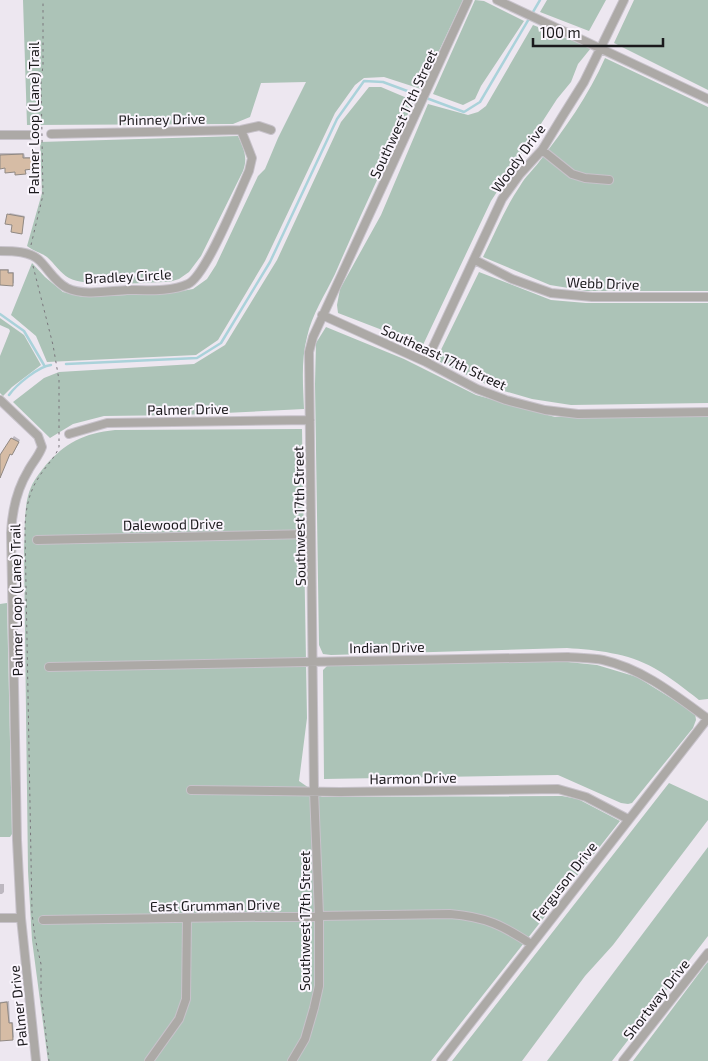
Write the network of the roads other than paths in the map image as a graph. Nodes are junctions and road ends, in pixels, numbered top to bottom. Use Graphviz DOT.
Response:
graph roads {
  1 [pos="468,0"];
  2 [pos="497,0"];
  3 [pos="624,0"];
  4 [pos="601,48"];
  5 [pos="708,99"];
  6 [pos="241,130"];
  7 [pos="272,130"];
  8 [pos="51,134"];
  9 [pos="0,135"];
  10 [pos="32,135"];
  11 [pos="542,150"];
  12 [pos="609,180"];
  13 [pos="0,251"];
  14 [pos="474,260"];
  15 [pos="708,297"];
  16 [pos="322,315"];
  17 [pos="426,362"];
  18 [pos="0,400"];
  19 [pos="708,412"];
  20 [pos="310,420"];
  21 [pos="69,434"];
  22 [pos="311,534"];
  23 [pos="37,540"];
  24 [pos="313,661"];
  25 [pos="49,667"];
  26 [pos="708,718"];
  27 [pos="191,790"];
  28 [pos="314,791"];
  29 [pos="628,819"];
  30 [pos="319,915"];
  31 [pos="0,918"];
  32 [pos="21,918"];
  33 [pos="187,919"];
  34 [pos="43,920"];
  35 [pos="531,944"];
  36 [pos="708,953"];
  37 [pos="36,1061"];
  38 [pos="149,1061"];
  39 [pos="292,1061"];
  40 [pos="441,1061"];
  41 [pos="624,1061"];
  1 -- 16 [label="street, Southwest 17th Street"];
  2 -- 4 [label="street"];
  3 -- 4 [label="street, Woody Drive"];
  4 -- 5 [label="street"];
  4 -- 11 [label="street, Woody Drive"];
  6 -- 7 [label="street, Phinney Drive"];
  6 -- 8 [label="street, Phinney Drive"];
  6 -- 13 [label="street, Bradley Circle"];
  9 -- 10 [label="street"];
  11 -- 12 [label="street"];
  11 -- 14 [label="street, Woody Drive"];
  14 -- 15 [label="street, Webb Drive"];
  14 -- 17 [label="street, Woody Drive"];
  16 -- 17 [label="street, Southeast 17th Street"];
  16 -- 20 [label="street, Southwest 17th Street"];
  17 -- 19 [label="street, Southeast 17th Street"];
  18 -- 32 [label="street, Palmer Drive"];
  20 -- 21 [label="street, Palmer Drive"];
  20 -- 22 [label="street, Southwest 17th Street"];
  22 -- 23 [label="street, Dalewood Drive"];
  22 -- 24 [label="street, Southwest 17th Street"];
  24 -- 25 [label="street, Indian Drive"];
  24 -- 26 [label="street, Indian Drive"];
  24 -- 28 [label="street, Southwest 17th Street"];
  26 -- 29 [label="street, Ferguson Drive"];
  27 -- 28 [label="street, Harmon Drive"];
  28 -- 29 [label="street, Harmon Drive"];
  28 -- 30 [label="street, Southwest 17th Street"];
  29 -- 35 [label="street, Ferguson Drive"];
  30 -- 33 [label="street, East Grumman Drive"];
  30 -- 35 [label="street, East Grumman Drive"];
  30 -- 39 [label="street, Southwest 17th Street"];
  31 -- 32 [label="street"];
  32 -- 37 [label="street, Palmer Drive"];
  33 -- 34 [label="street, East Grumman Drive"];
  33 -- 38 [label="street"];
  35 -- 40 [label="street, Ferguson Drive"];
  36 -- 41 [label="street, Shortway Drive"];
}
